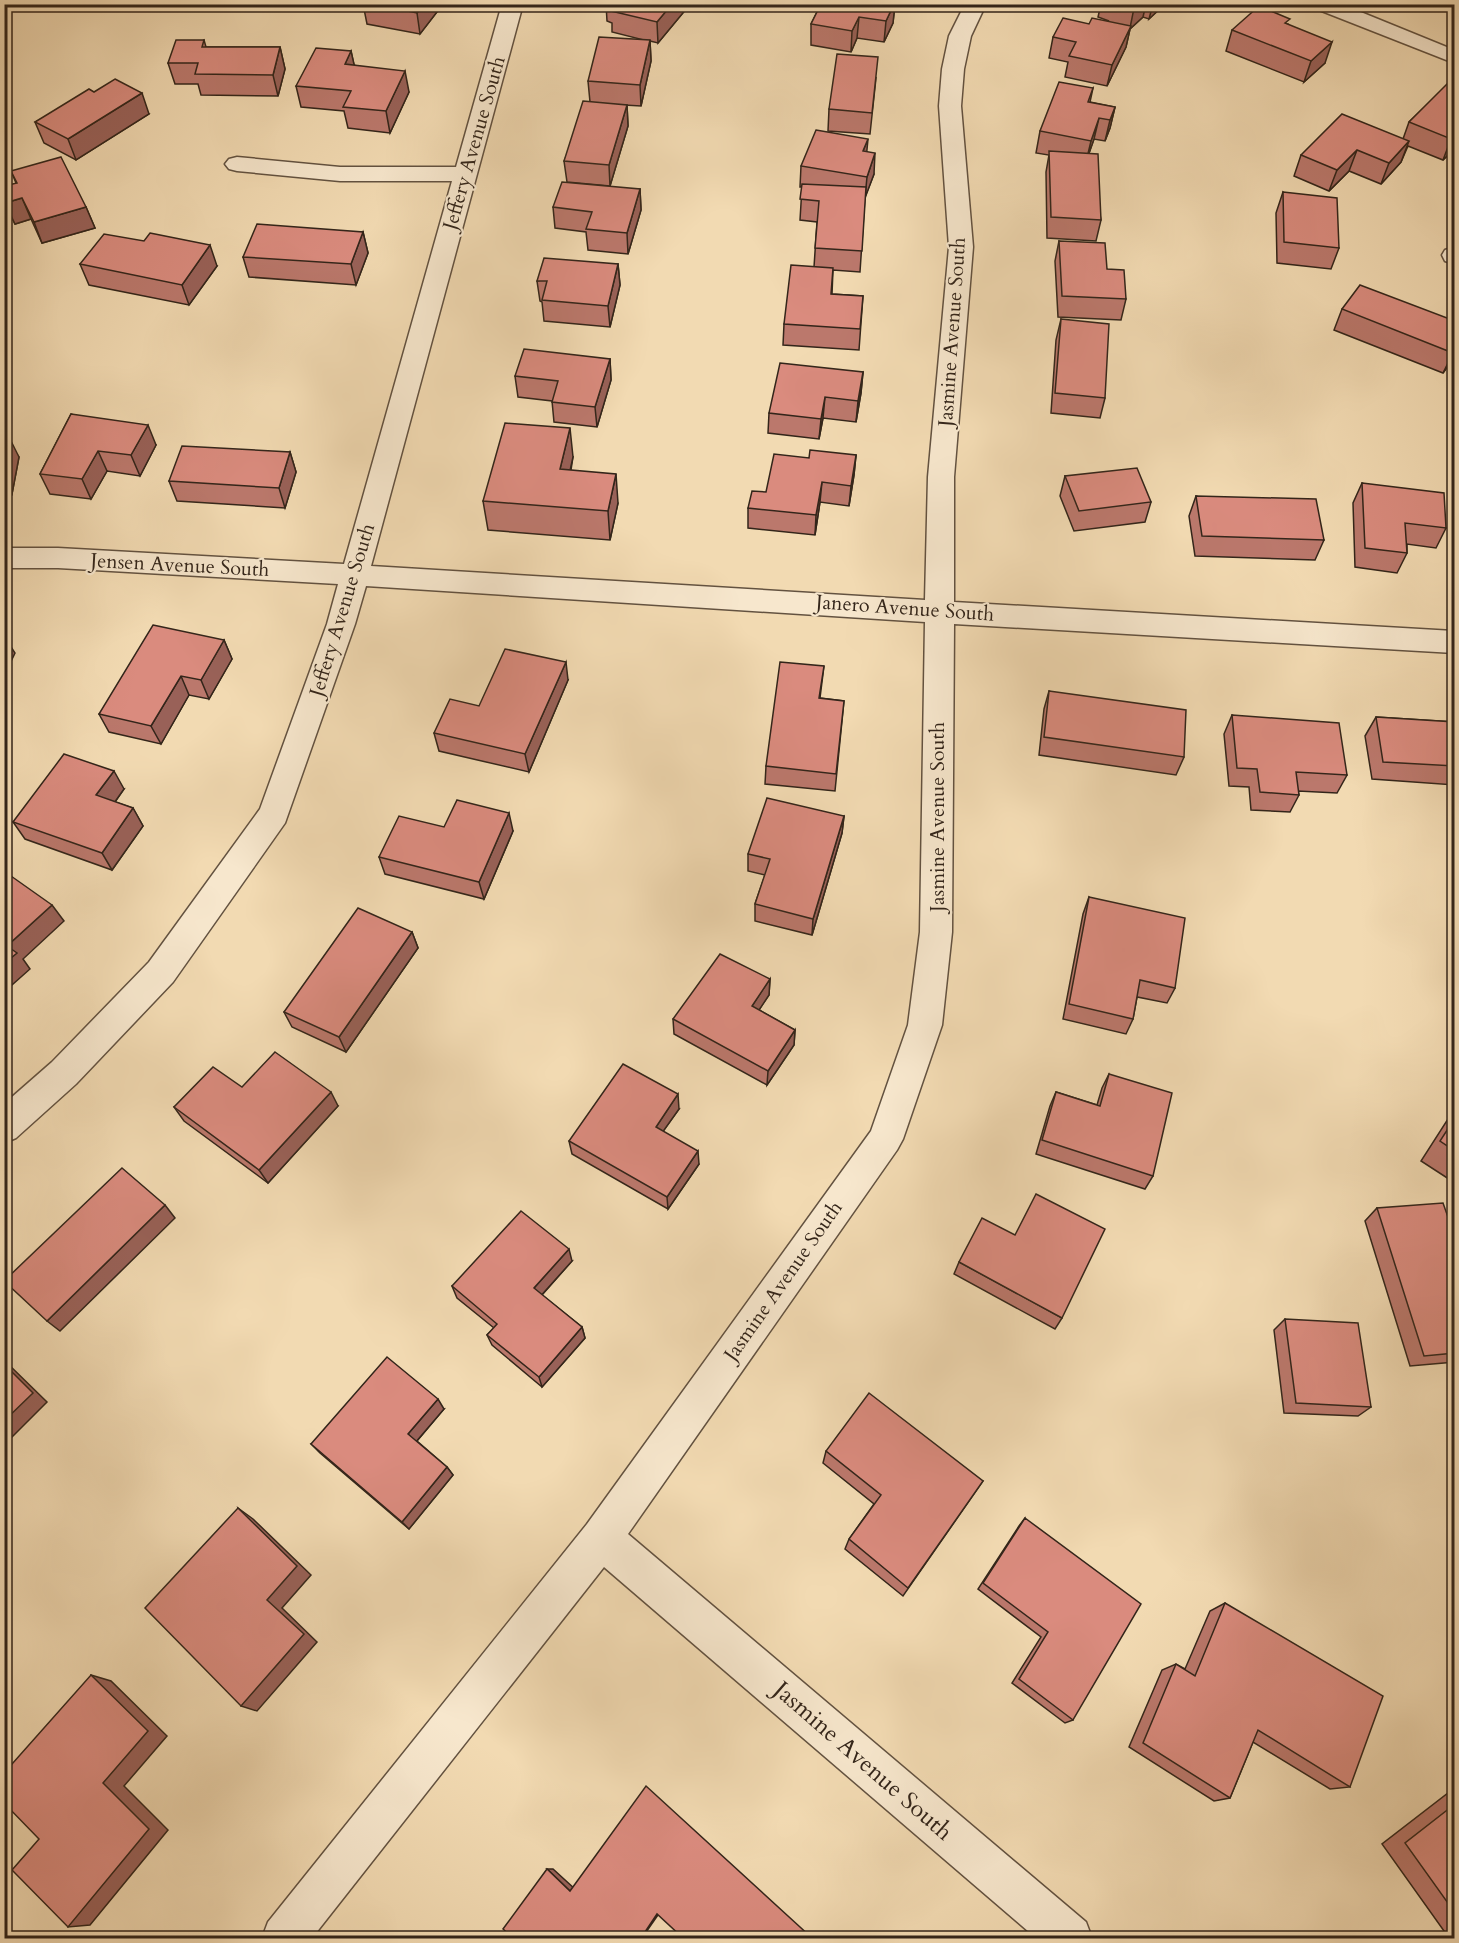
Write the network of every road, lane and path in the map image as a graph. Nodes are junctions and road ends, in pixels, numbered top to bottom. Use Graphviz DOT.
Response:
graph roads {
  1 [pos="513,4"];
  2 [pos="976,4"];
  3 [pos="1321,4"];
  4 [pos="1455,57"];
  5 [pos="237,164"];
  6 [pos="465,174"];
  7 [pos="4,558"];
  8 [pos="355,575"];
  9 [pos="939,610"];
  10 [pos="1455,642"];
  11 [pos="4,1127"];
  12 [pos="601,1538"];
  13 [pos="284,1938"];
  14 [pos="1070,1938"];
  1 -- 6 [label="street, Jeffery Avenue South"];
  2 -- 9 [label="street, Jasmine Avenue South"];
  3 -- 4 [label="street"];
  5 -- 6 [label="street"];
  6 -- 8 [label="street, Jeffery Avenue South"];
  7 -- 8 [label="street, Jensen Avenue South"];
  8 -- 9 [label="street, Janero Avenue South"];
  8 -- 11 [label="street, Jeffery Avenue South"];
  9 -- 10 [label="street, Janero Avenue South"];
  9 -- 12 [label="street, Jasmine Avenue South"];
  12 -- 13 [label="street, Jasmine Avenue South"];
  12 -- 14 [label="street, Jasmine Avenue South"];
}
